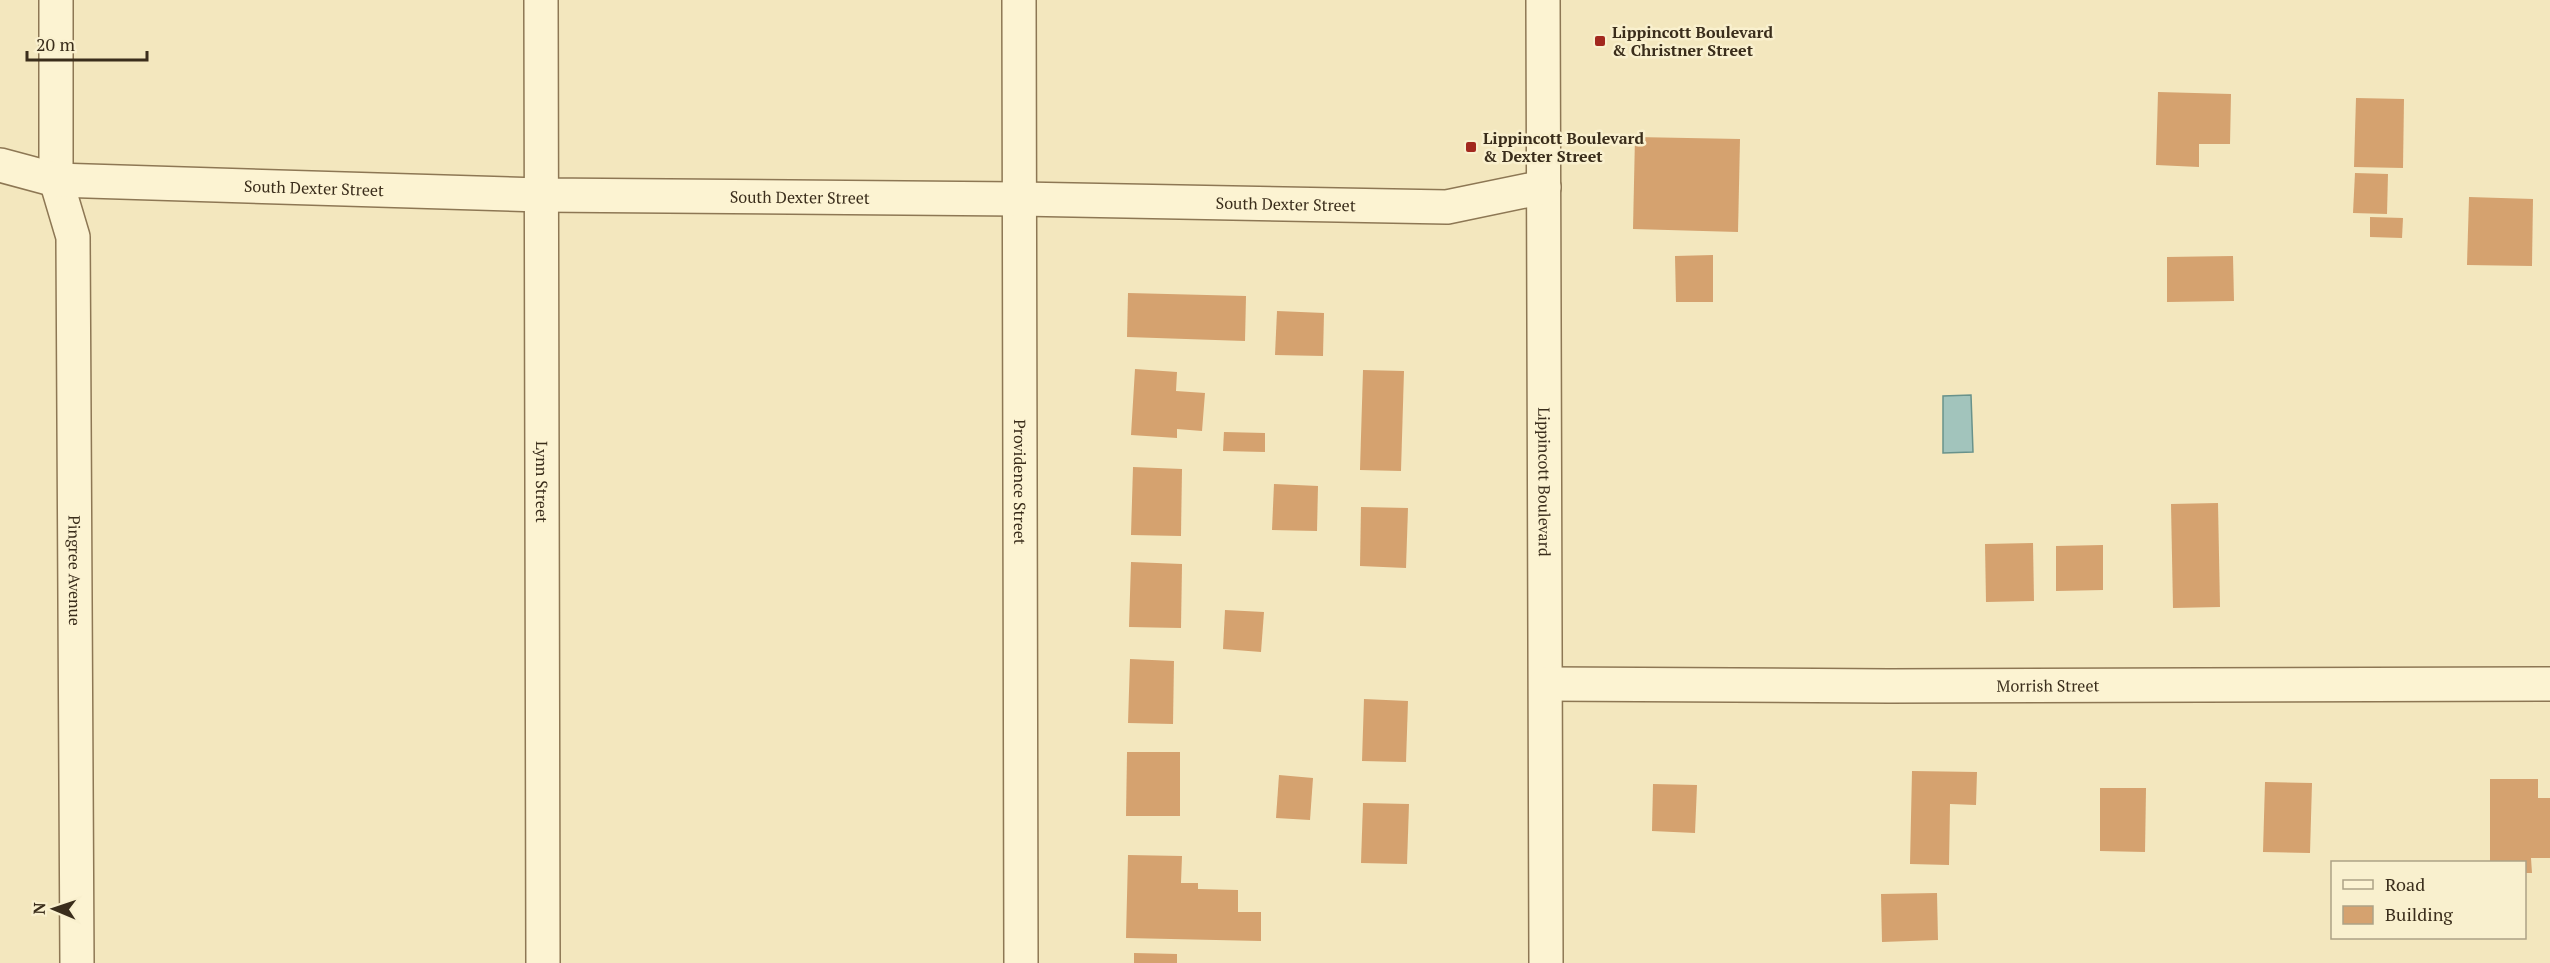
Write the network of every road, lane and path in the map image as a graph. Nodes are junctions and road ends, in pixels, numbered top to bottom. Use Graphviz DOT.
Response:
graph roads {
  1 [pos="56,0"];
  2 [pos="541,0"];
  3 [pos="1019,0"];
  4 [pos="1543,0"];
  5 [pos="0,165"];
  6 [pos="56,180"];
  7 [pos="1544,187"];
  8 [pos="540,195"];
  9 [pos="1020,199"];
  10 [pos="1546,684"];
  11 [pos="2550,684"];
  12 [pos="77,963"];
  13 [pos="543,963"];
  14 [pos="1021,963"];
  15 [pos="1546,963"];
  1 -- 6 [label="street, Pingree Avenue"];
  2 -- 8 [label="street, Lynn Street"];
  3 -- 9 [label="street, Providence Street"];
  4 -- 7 [label="street, Lippincott Boulevard"];
  5 -- 6 [label="street, South Dexter Street"];
  6 -- 8 [label="street, South Dexter Street"];
  6 -- 12 [label="street, Pingree Avenue"];
  7 -- 9 [label="street, South Dexter Street"];
  7 -- 10 [label="street, Lippincott Boulevard"];
  8 -- 9 [label="street, South Dexter Street"];
  8 -- 13 [label="street, Lynn Street"];
  9 -- 14 [label="street, Providence Street"];
  10 -- 11 [label="street, Morrish Street"];
  10 -- 15 [label="street, Lippincott Boulevard"];
}
